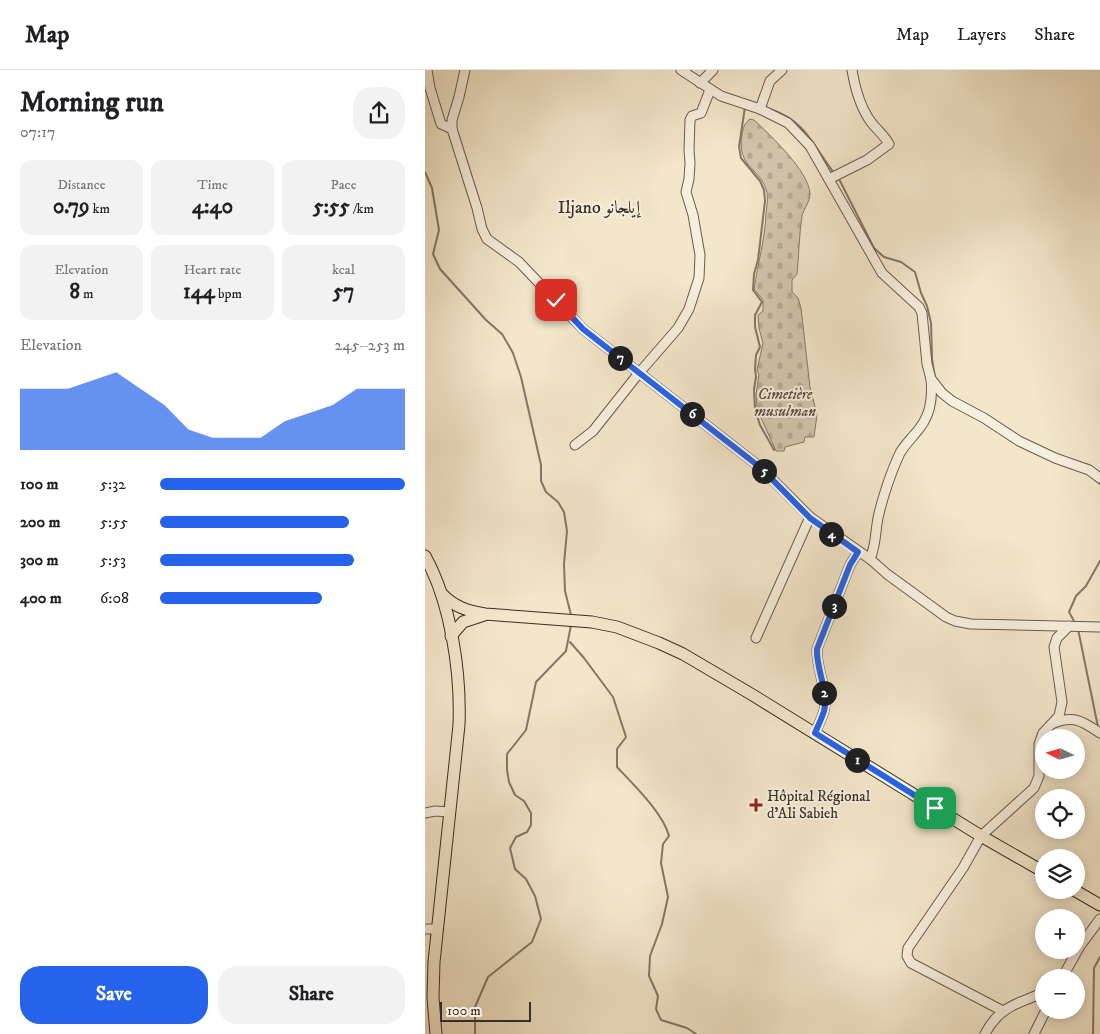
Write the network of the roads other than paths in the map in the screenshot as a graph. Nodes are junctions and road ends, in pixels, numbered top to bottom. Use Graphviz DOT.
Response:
graph roads {
  1 [pos="427,70"];
  2 [pos="465,70"];
  3 [pos="681,70"];
  4 [pos="713,70"];
  5 [pos="782,70"];
  6 [pos="852,70"];
  7 [pos="700,83"];
  8 [pos="710,90"];
  9 [pos="760,109"];
  10 [pos="452,129"];
  11 [pos="829,179"];
  12 [pos="639,373"];
  13 [pos="931,379"];
  14 [pos="575,445"];
  15 [pos="1100,478"];
  16 [pos="810,518"];
  17 [pos="858,552"];
  18 [pos="425,556"];
  19 [pos="870,559"];
  20 [pos="441,594"];
  21 [pos="465,609"];
  22 [pos="485,614"];
  23 [pos="447,620"];
  24 [pos="1069,626"];
  25 [pos="1100,627"];
  26 [pos="451,636"];
  27 [pos="755,638"];
  28 [pos="1052,724"];
  29 [pos="815,733"];
  30 [pos="1100,733"];
  31 [pos="449,812"];
  32 [pos="425,813"];
  33 [pos="981,836"];
  34 [pos="1035,867"];
  35 [pos="1085,896"];
  36 [pos="1100,905"];
  37 [pos="1100,920"];
  38 [pos="425,929"];
  39 [pos="437,929"];
  40 [pos="1067,969"];
  41 [pos="1035,995"];
  42 [pos="1003,1011"];
  43 [pos="1042,1019"];
  44 [pos="436,1034"];
  45 [pos="985,1034"];
  46 [pos="1034,1034"];
  1 -- 10 [label="street"];
  2 -- 10 [label="street"];
  3 -- 7 [label="street"];
  4 -- 7 [label="street"];
  5 -- 9 [label="street"];
  6 -- 11 [label="street"];
  7 -- 8 [label="street"];
  8 -- 9 [label="street"];
  8 -- 12 [label="street"];
  9 -- 11 [label="street"];
  10 -- 12 [label="street"];
  11 -- 13 [label="street"];
  12 -- 14 [label="street"];
  12 -- 16 [label="street"];
  13 -- 15 [label="street"];
  13 -- 19 [label="street"];
  16 -- 17 [label="street"];
  16 -- 27 [label="street"];
  17 -- 19 [label="street"];
  17 -- 29 [label="street"];
  18 -- 20 [label="main road"];
  19 -- 24 [label="street"];
  20 -- 21 [label="main road"];
  20 -- 23 [label="main road"];
  21 -- 22 [label="main road"];
  21 -- 23 [label="main road"];
  22 -- 26 [label="main road"];
  22 -- 29 [label="main road"];
  23 -- 26 [label="main road"];
  24 -- 25 [label="street"];
  24 -- 28 [label="street"];
  26 -- 31 [label="main road"];
  28 -- 30 [label="street"];
  28 -- 33 [label="street"];
  29 -- 33 [label="main road"];
  31 -- 32 [label="street"];
  31 -- 39 [label="main road"];
  33 -- 34 [label="main road"];
  33 -- 42 [label="street"];
  35 -- 36 [label="main road"];
  37 -- 40 [label="street"];
  38 -- 39 [label="street"];
  39 -- 44 [label="main road"];
  41 -- 42 [label="street"];
  42 -- 45 [label="street"];
  43 -- 46 [label="street"];
}
